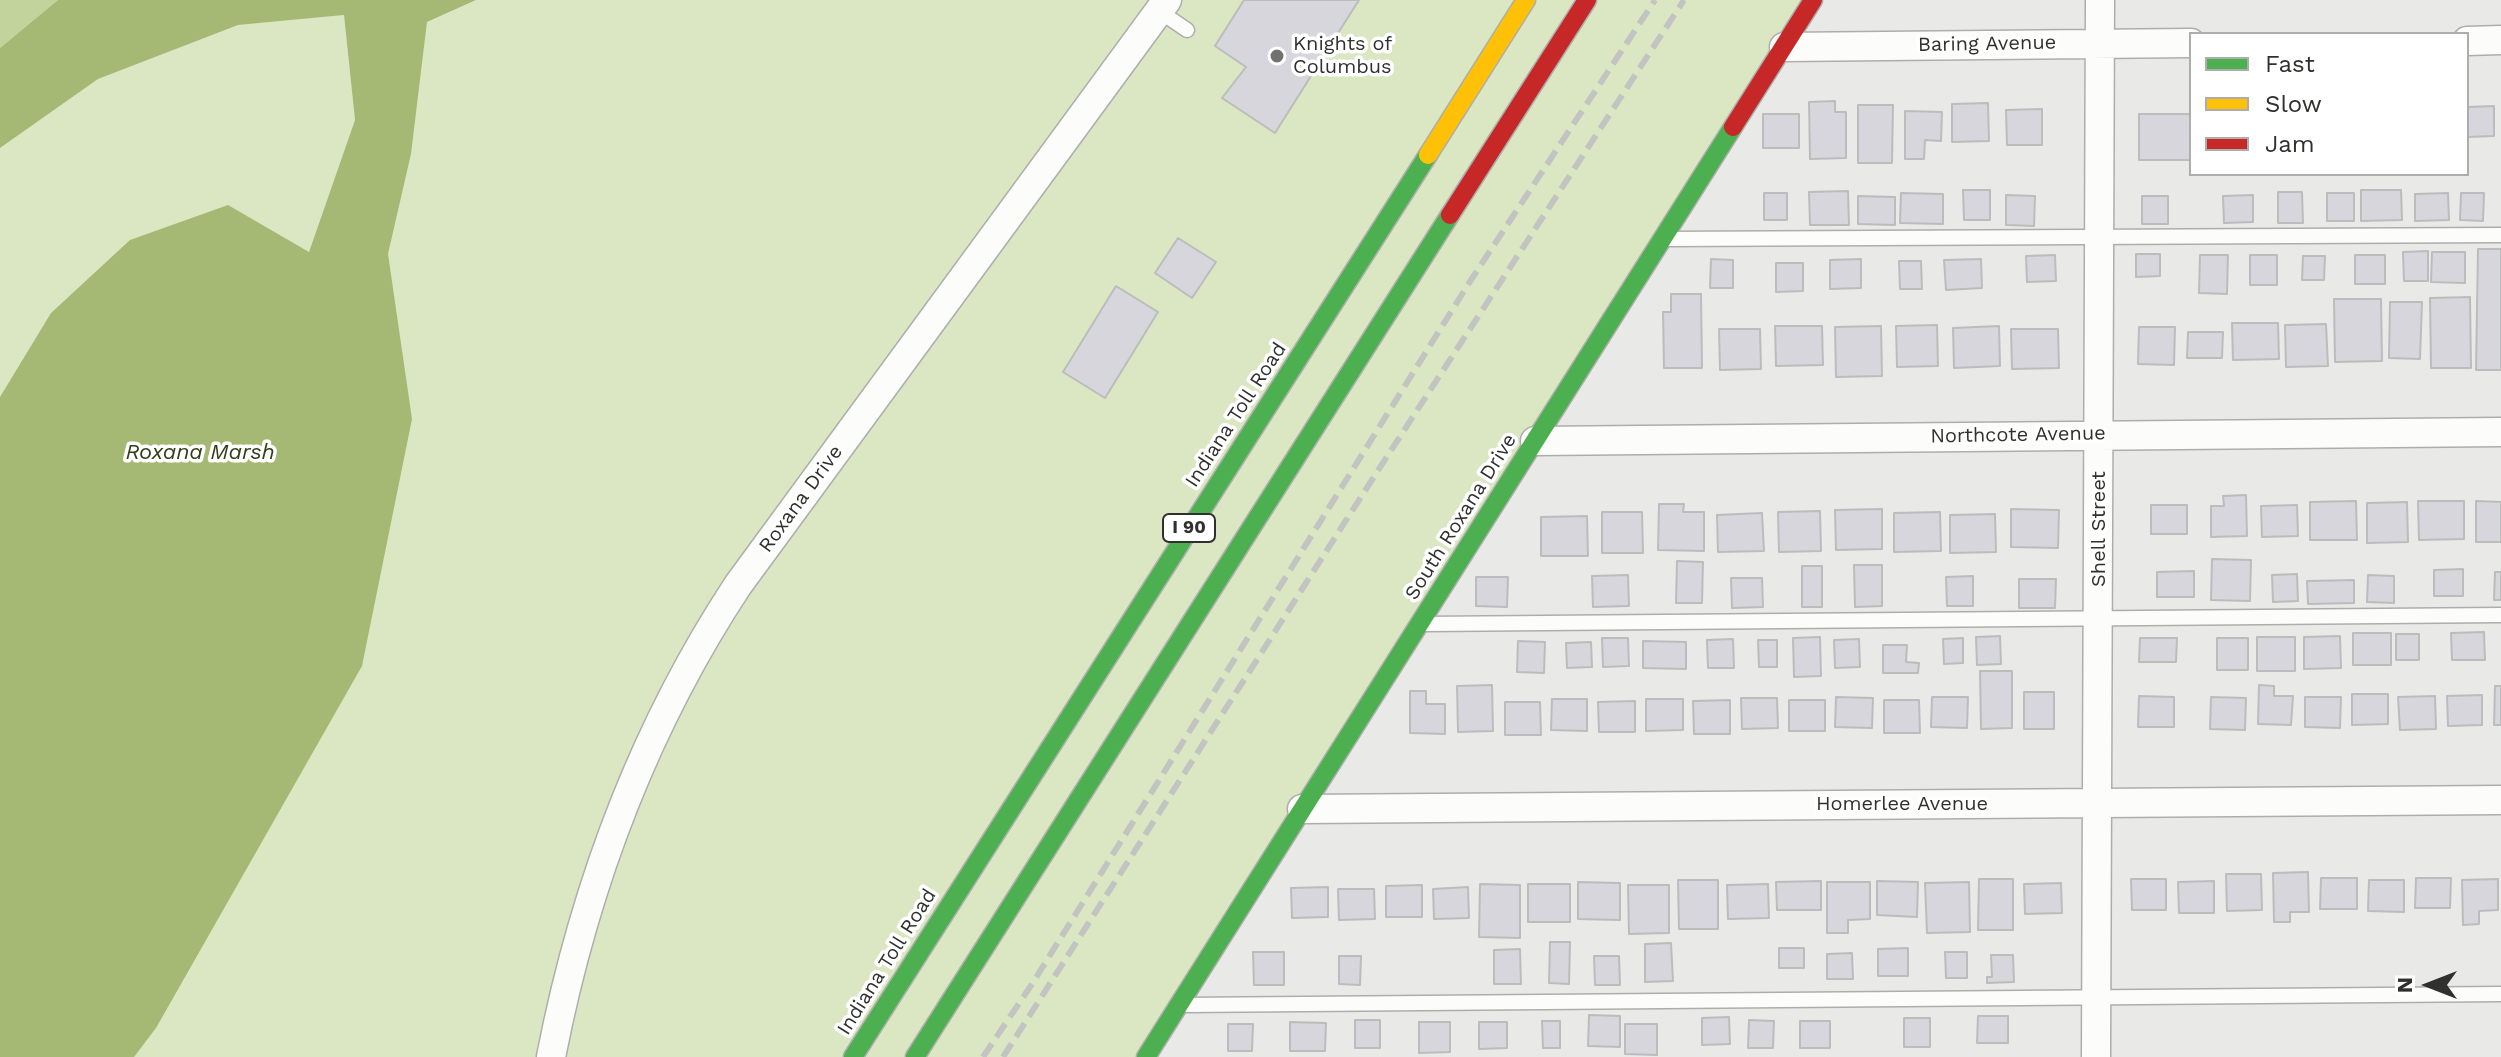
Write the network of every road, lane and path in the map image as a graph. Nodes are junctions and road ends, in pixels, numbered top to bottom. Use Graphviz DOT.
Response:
graph roads {
  1 [pos="1526,0"];
  2 [pos="1587,0"];
  3 [pos="1813,0"];
  4 [pos="2100,0"];
  5 [pos="1163,5"];
  6 [pos="1187,30"];
  7 [pos="2501,40"];
  8 [pos="2469,41"];
  9 [pos="2100,43"];
  10 [pos="2189,43"];
  11 [pos="1784,47"];
  12 [pos="2501,235"];
  13 [pos="2100,236"];
  14 [pos="1662,239"];
  15 [pos="2501,432"];
  16 [pos="2100,434"];
  17 [pos="1535,441"];
  18 [pos="2501,615"];
  19 [pos="2098,618"];
  20 [pos="1419,624"];
  21 [pos="2501,800"];
  22 [pos="2097,803"];
  23 [pos="1302,809"];
  24 [pos="2501,994"];
  25 [pos="2096,998"];
  26 [pos="1180,1005"];
  27 [pos="551,1057"];
  28 [pos="853,1057"];
  29 [pos="915,1057"];
  30 [pos="1146,1057"];
  31 [pos="2096,1057"];
  1 -- 28 [label="main road, Indiana Toll Road / I 90"];
  2 -- 29 [label="main road, I 90"];
  3 -- 11 [label="main road, South Roxana Drive"];
  4 -- 9 [label="street, Shell Street"];
  5 -- 6 [label="lane"];
  5 -- 27 [label="street, Roxana Drive"];
  7 -- 8 [label="street"];
  9 -- 10 [label="street, Baring Avenue"];
  9 -- 11 [label="street, Baring Avenue"];
  9 -- 13 [label="street, Shell Street"];
  11 -- 14 [label="main road, South Roxana Drive"];
  12 -- 13 [label="lane"];
  13 -- 14 [label="lane"];
  13 -- 16 [label="street, Shell Street"];
  14 -- 17 [label="main road, South Roxana Drive"];
  15 -- 16 [label="street, Northcote Avenue"];
  16 -- 17 [label="street, Northcote Avenue"];
  16 -- 19 [label="street, Shell Street"];
  17 -- 20 [label="main road, South Roxana Drive"];
  18 -- 19 [label="lane"];
  19 -- 20 [label="lane"];
  19 -- 22 [label="street, Shell Street"];
  20 -- 23 [label="main road, South Roxana Drive"];
  21 -- 22 [label="street, Homerlee Avenue"];
  22 -- 23 [label="street, Homerlee Avenue"];
  22 -- 25 [label="street, Shell Street"];
  23 -- 26 [label="main road, South Roxana Drive"];
  24 -- 25 [label="lane"];
  25 -- 26 [label="lane"];
  25 -- 31 [label="street, Shell Street"];
  26 -- 30 [label="main road, South Roxana Drive"];
}
